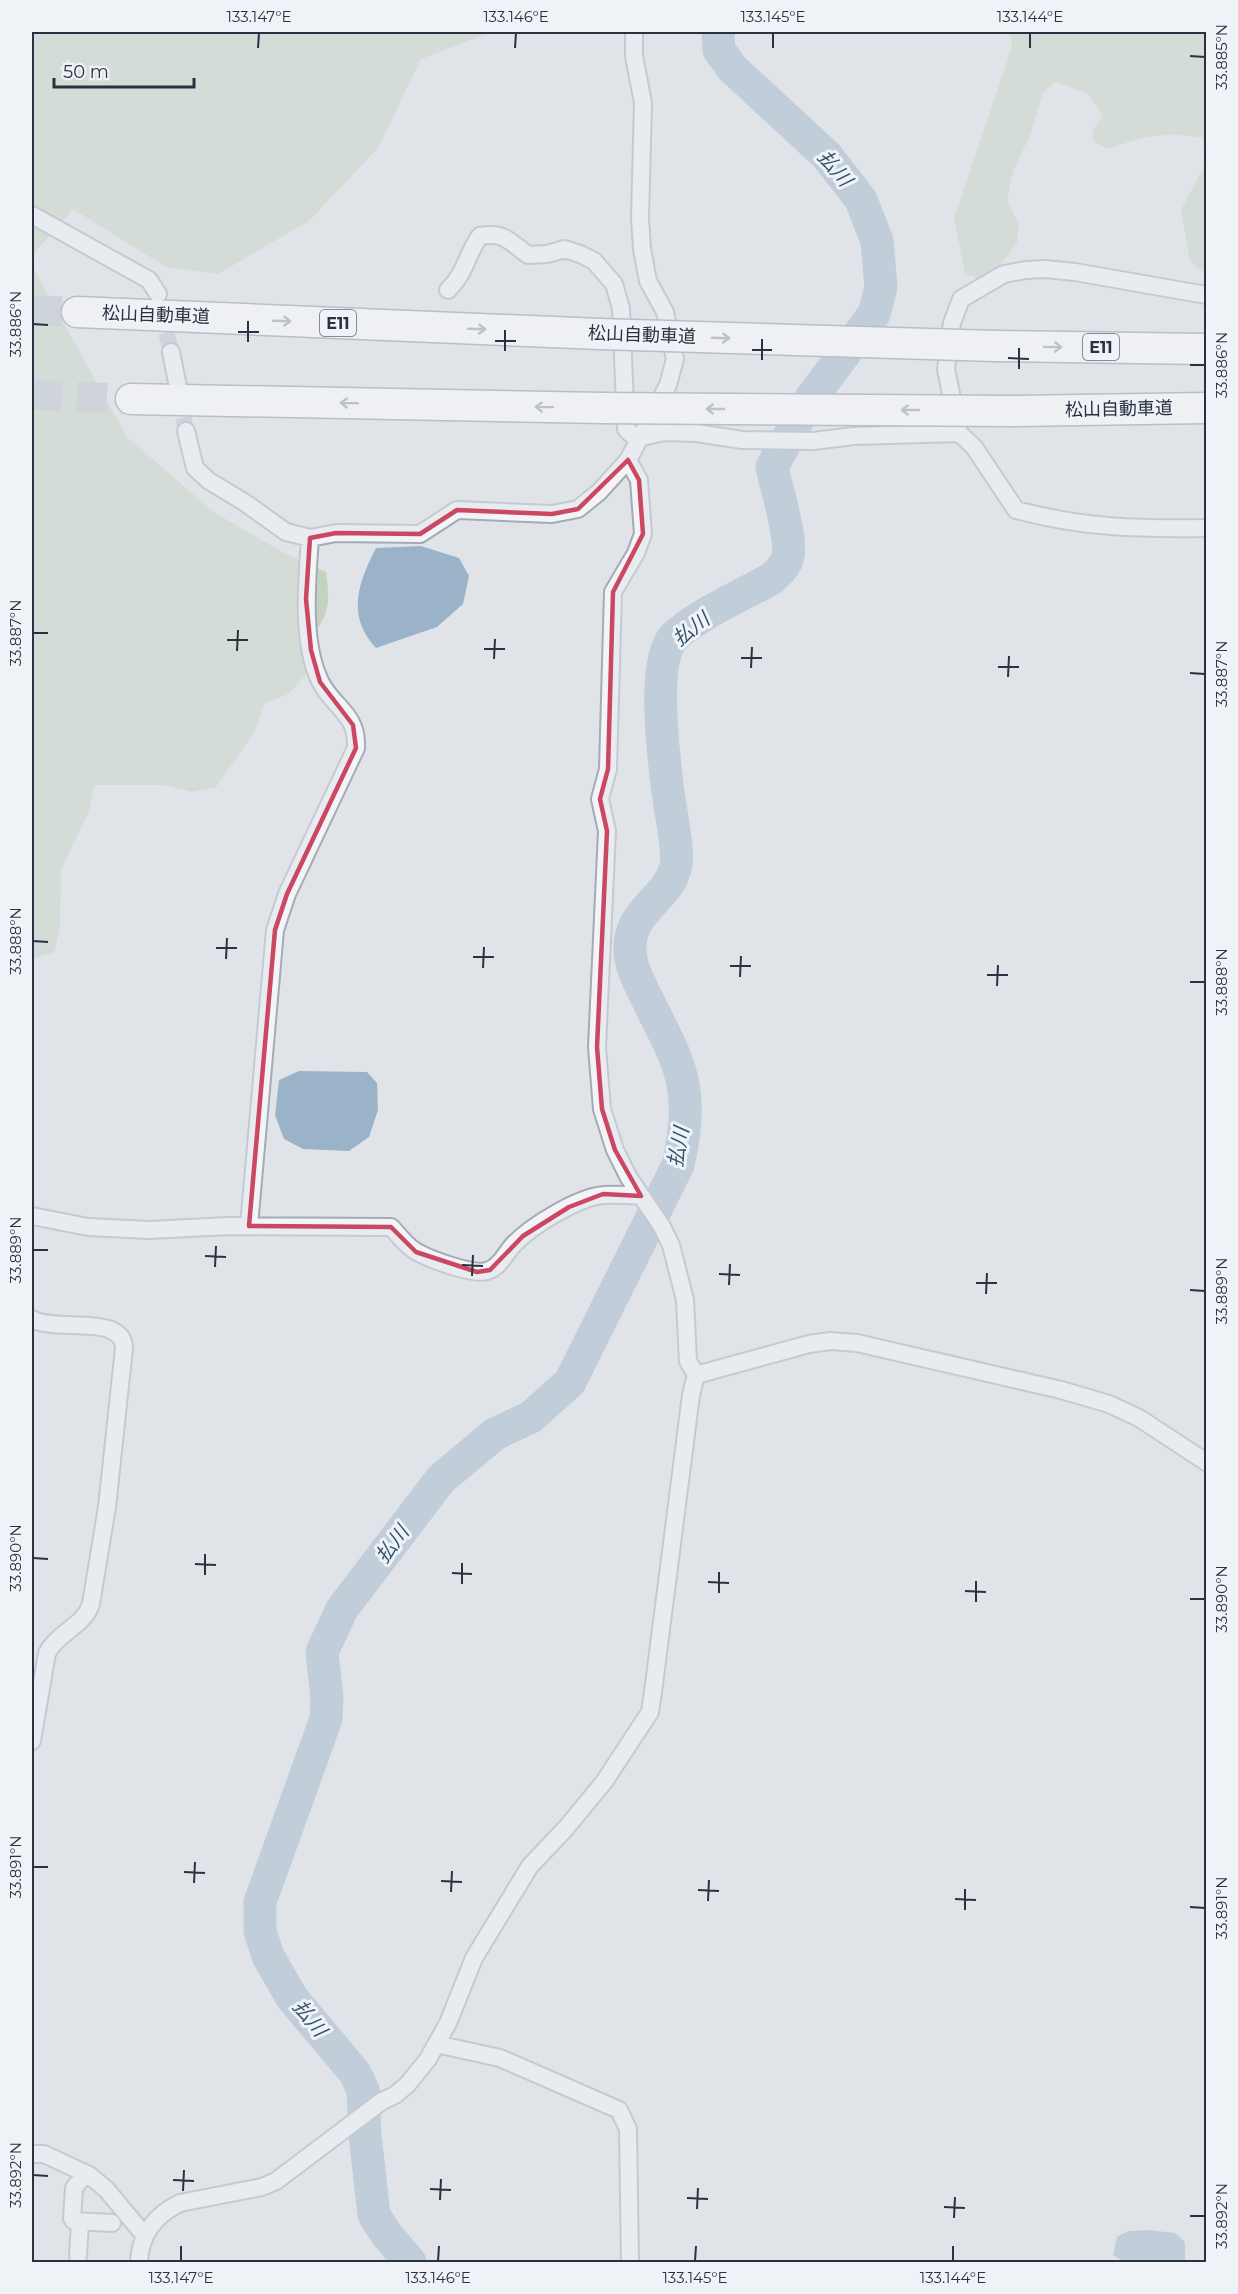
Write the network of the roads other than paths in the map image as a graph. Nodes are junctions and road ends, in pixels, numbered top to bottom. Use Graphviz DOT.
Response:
graph roads {
  1 [pos="634,32"];
  2 [pos="32,215"];
  3 [pos="448,290"];
  4 [pos="158,294"];
  5 [pos="1206,295"];
  6 [pos="77,312"];
  7 [pos="1206,349"];
  8 [pos="171,352"];
  9 [pos="178,387"];
  10 [pos="131,399"];
  11 [pos="1206,408"];
  12 [pos="186,431"];
  13 [pos="959,433"];
  14 [pos="639,438"];
  15 [pos="628,460"];
  16 [pos="1206,528"];
  17 [pos="310,538"];
  18 [pos="641,1196"];
  19 [pos="32,1216"];
  20 [pos="249,1226"];
  21 [pos="32,1319"];
  22 [pos="696,1375"];
  23 [pos="1206,1462"];
  24 [pos="32,1741"];
  25 [pos="436,2044"];
  26 [pos="32,2154"];
  27 [pos="85,2174"];
  28 [pos="80,2223"];
  29 [pos="112,2223"];
  30 [pos="145,2236"];
  31 [pos="78,2256"];
  32 [pos="139,2262"];
  33 [pos="630,2262"];
  1 -- 14 [label="street"];
  2 -- 4 [label="street"];
  3 -- 14 [label="street"];
  5 -- 13 [label="street"];
  6 -- 7 [label="highway, 松山自動車道 / E11, one-way, bridge"];
  8 -- 9 [label="street"];
  11 -- 10 [label="highway, 松山自動車道, one-way, bridge"];
  12 -- 17 [label="street"];
  13 -- 14 [label="street"];
  13 -- 16 [label="street"];
  14 -- 15 [label="street"];
  15 -- 17 [label="street"];
  15 -- 18 [label="street"];
  17 -- 20 [label="street"];
  18 -- 20 [label="street"];
  18 -- 22 [label="street"];
  19 -- 20 [label="street"];
  21 -- 24 [label="street"];
  22 -- 23 [label="street"];
  22 -- 25 [label="street"];
  25 -- 30 [label="street"];
  25 -- 33 [label="street"];
  26 -- 27 [label="street"];
  27 -- 28 [label="street"];
  27 -- 30 [label="street"];
  28 -- 29 [label="street"];
  28 -- 31 [label="street"];
  30 -- 32 [label="street"];
}
